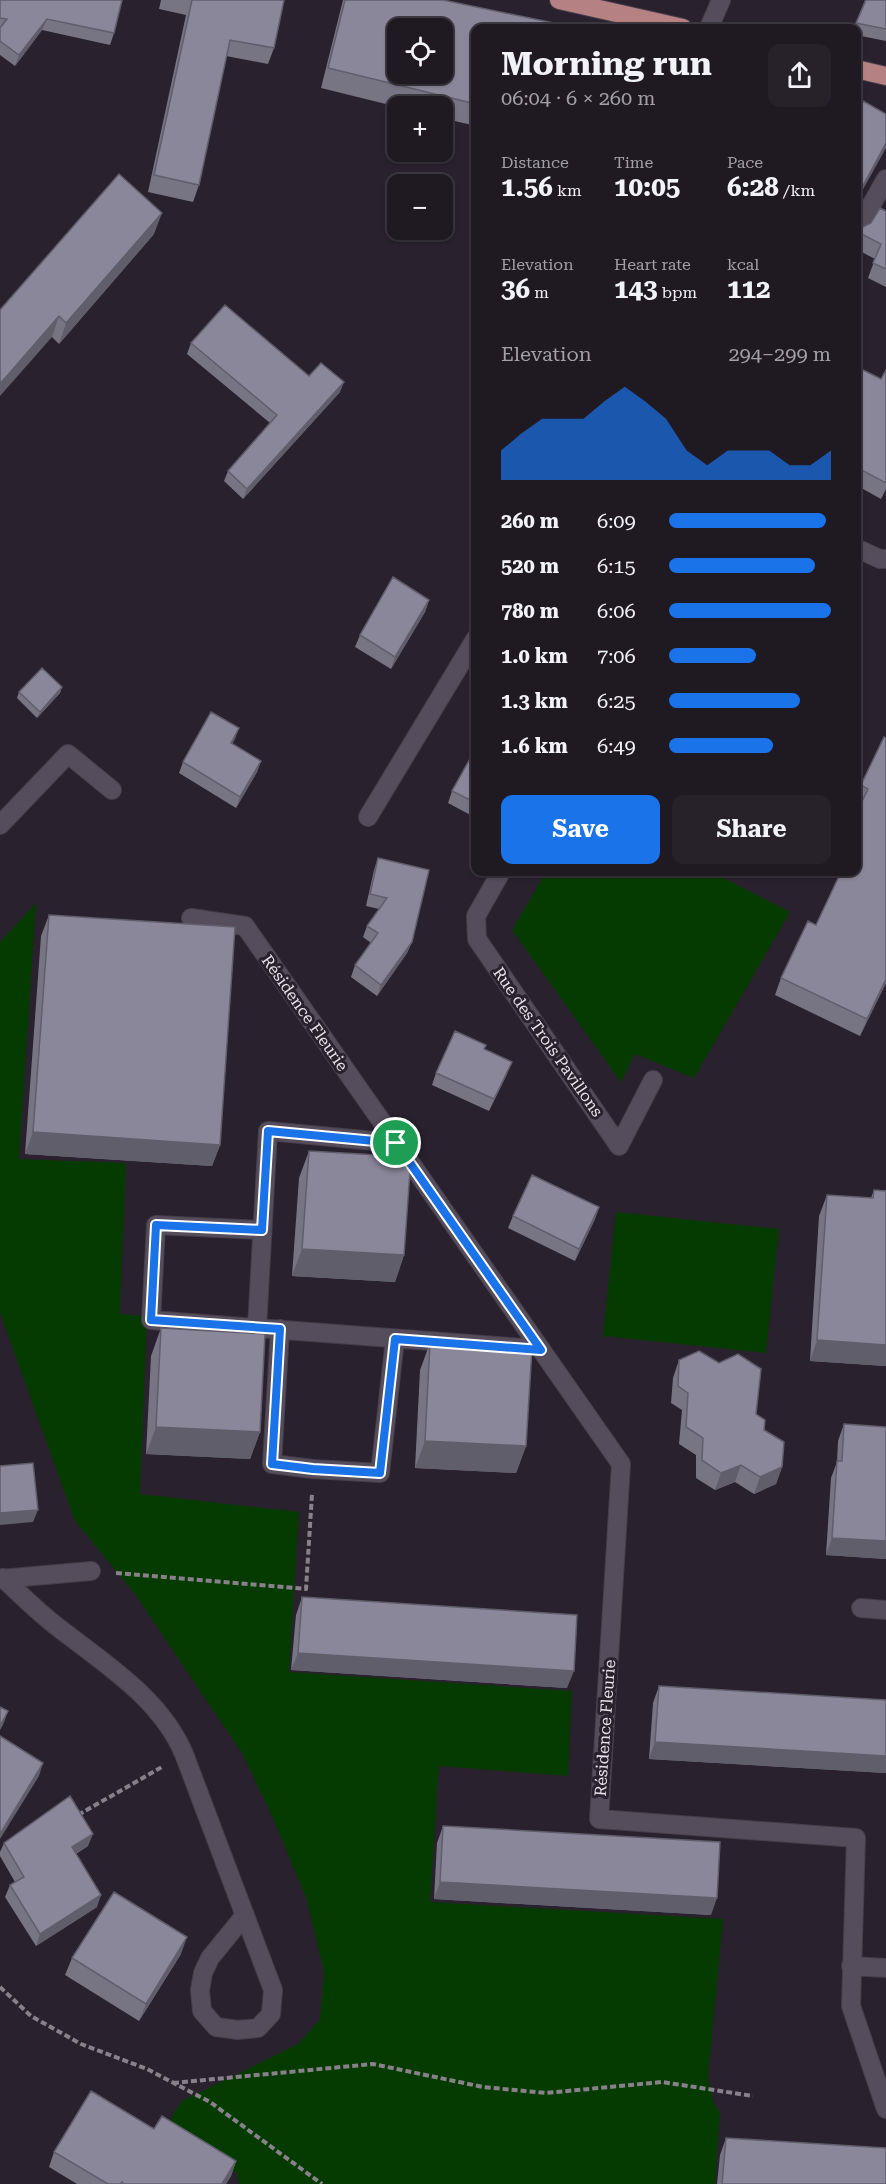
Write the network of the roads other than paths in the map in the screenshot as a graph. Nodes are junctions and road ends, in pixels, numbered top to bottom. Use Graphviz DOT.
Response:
graph roads {
  1 [pos="559,0"];
  2 [pos="721,0"];
  3 [pos="665,24"];
  4 [pos="712,24"];
  5 [pos="861,70"];
  6 [pos="886,76"];
  7 [pos="886,178"];
  8 [pos="861,222"];
  9 [pos="861,550"];
  10 [pos="886,559"];
  11 [pos="471,646"];
  12 [pos="112,790"];
  13 [pos="368,817"];
  14 [pos="0,825"];
  15 [pos="499,876"];
  16 [pos="191,918"];
  17 [pos="653,1080"];
  18 [pos="396,1143"];
  19 [pos="262,1230"];
  20 [pos="256,1328"];
  21 [pos="280,1329"];
  22 [pos="395,1339"];
  23 [pos="541,1350"];
  24 [pos="91,1571"];
  25 [pos="2,1578"];
  26 [pos="861,1608"];
  27 [pos="886,1610"];
  28 [pos="245,1915"];
  29 [pos="851,1965"];
  30 [pos="886,1968"];
  31 [pos="885,2109"];
  1 -- 3 [label="main road"];
  2 -- 4 [label="street"];
  5 -- 6 [label="main road"];
  7 -- 8 [label="street"];
  9 -- 10 [label="street"];
  11 -- 13 [label="street"];
  12 -- 14 [label="street"];
  15 -- 17 [label="street, Rue des Trois Pavillons"];
  16 -- 18 [label="street, Résidence Fleurie"];
  18 -- 19 [label="street"];
  18 -- 23 [label="street, Résidence Fleurie"];
  19 -- 20 [label="street"];
  19 -- 20 [label="street"];
  20 -- 21 [label="street"];
  21 -- 22 [label="street"];
  21 -- 22 [label="street"];
  22 -- 23 [label="street"];
  23 -- 29 [label="street, Résidence Fleurie"];
  24 -- 25 [label="street"];
  25 -- 28 [label="street"];
  26 -- 27 [label="street"];
  28 -- 28 [label="street"];
  29 -- 30 [label="street"];
  29 -- 31 [label="street, Résidence Fleurie"];
}
